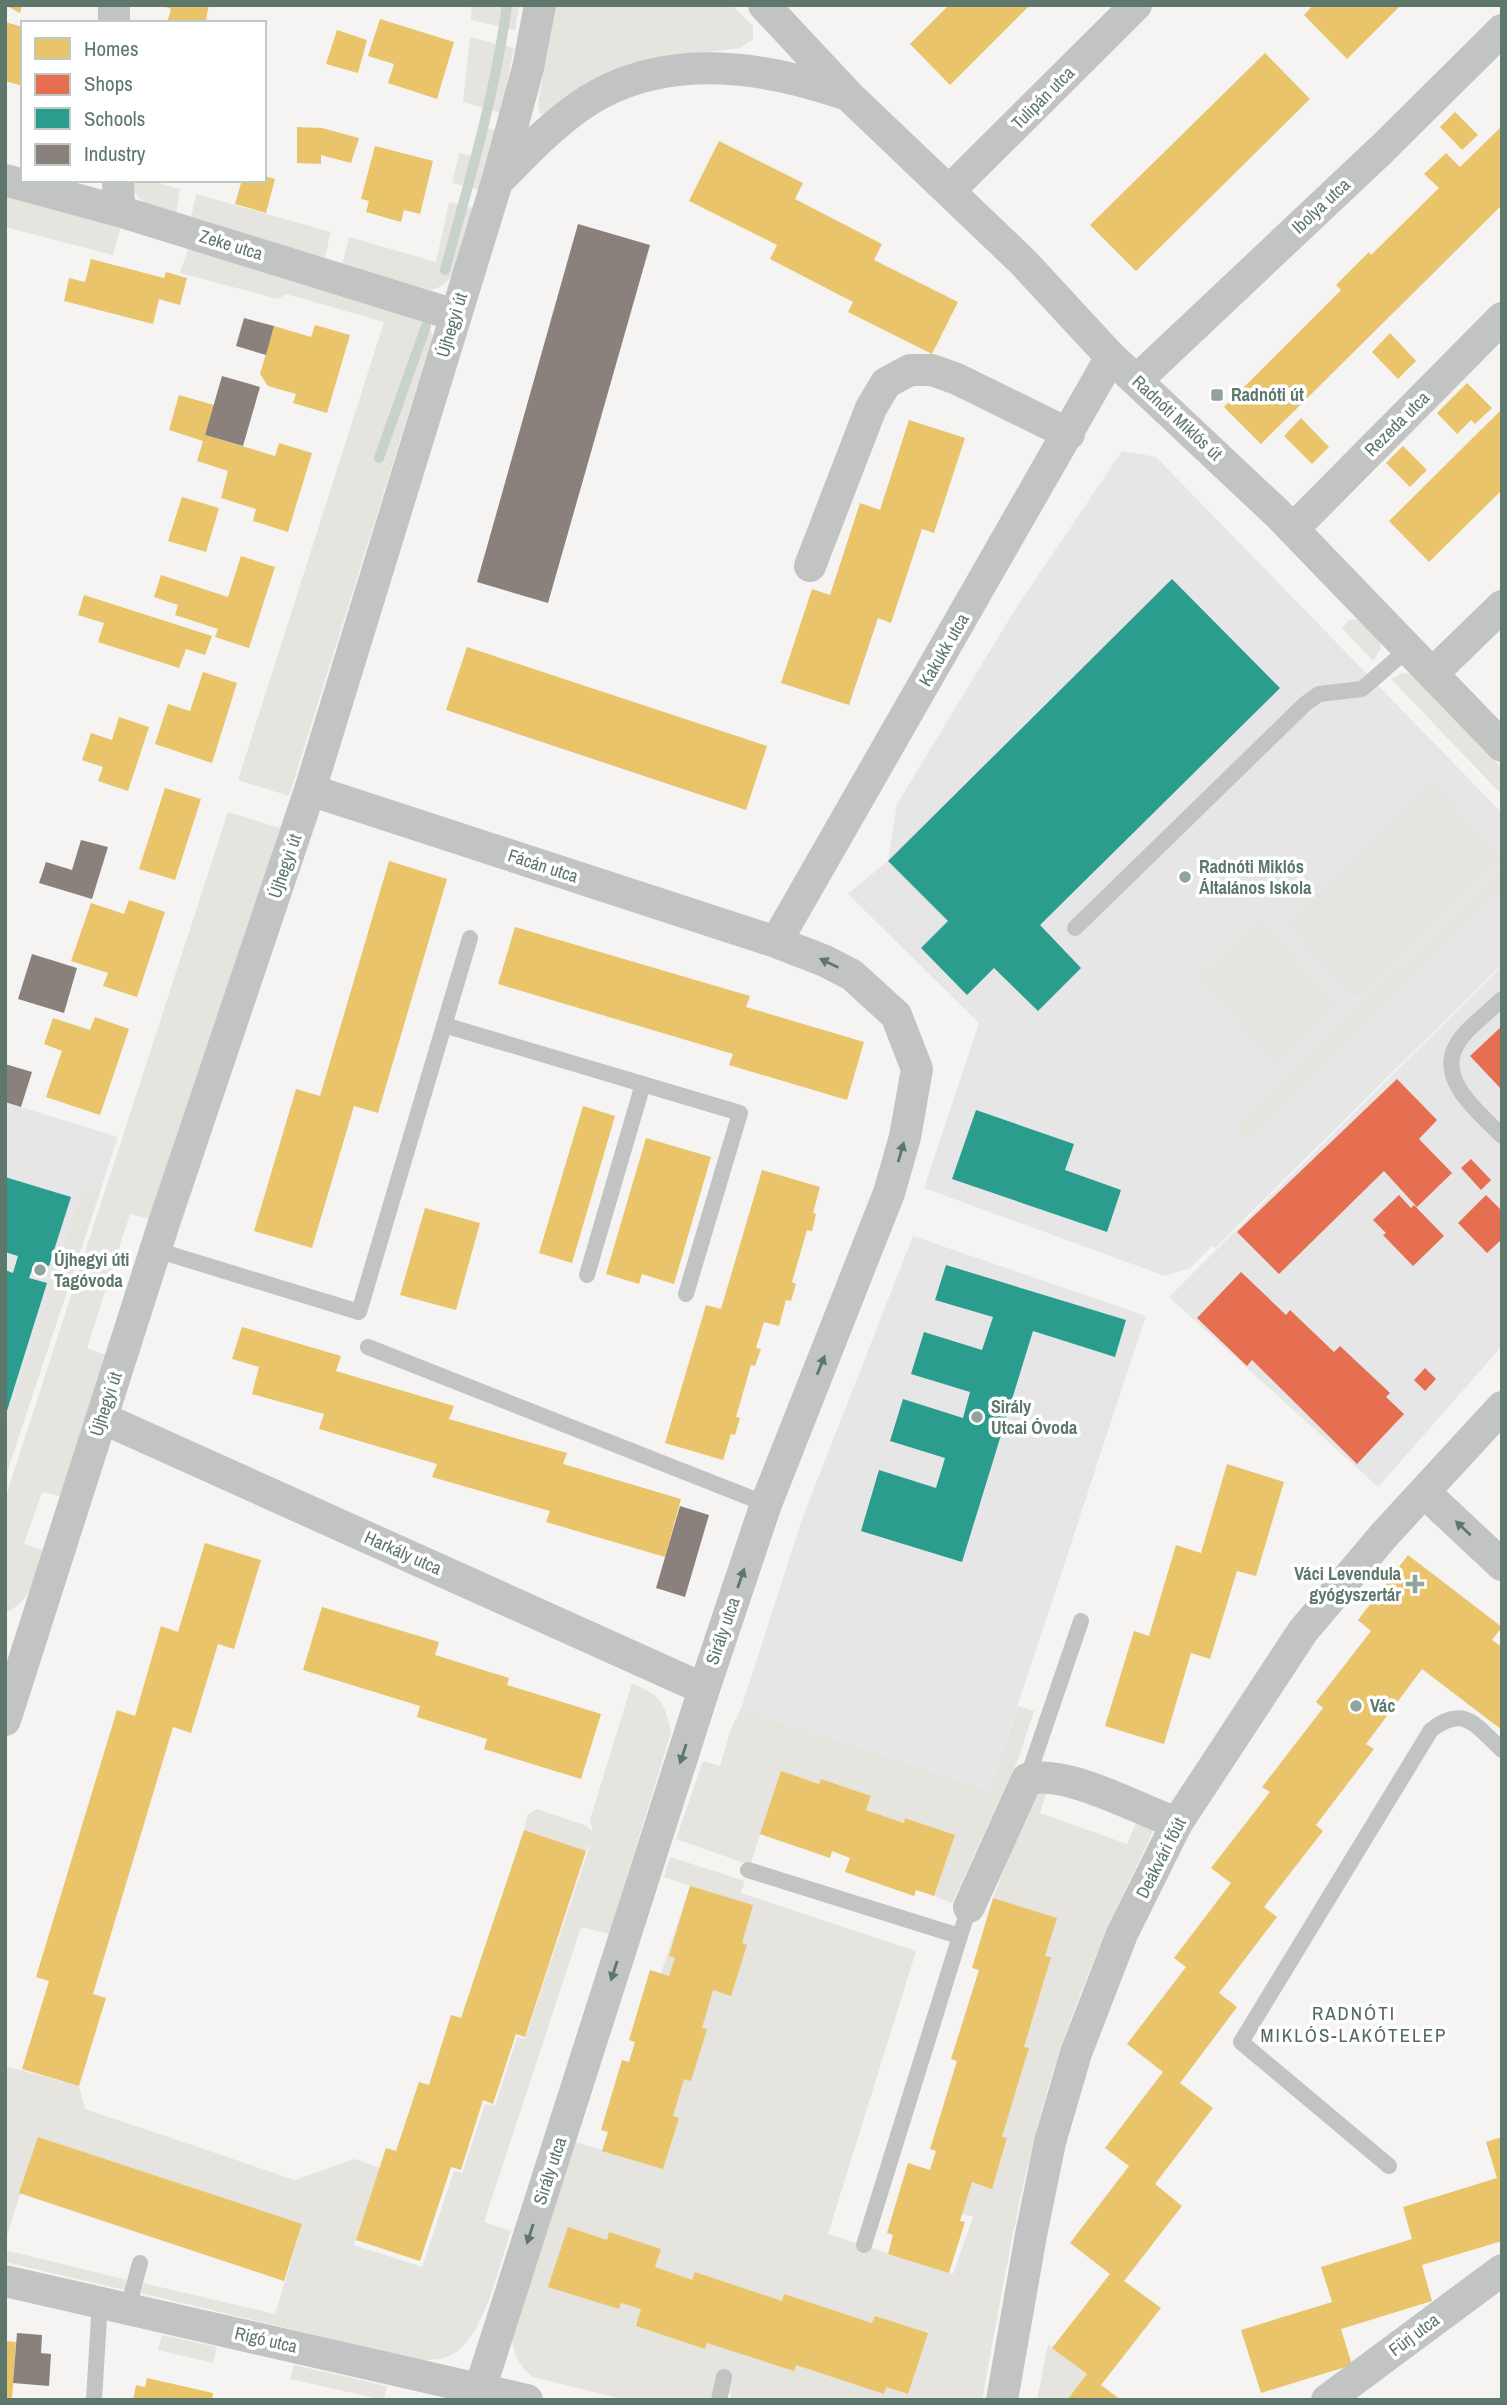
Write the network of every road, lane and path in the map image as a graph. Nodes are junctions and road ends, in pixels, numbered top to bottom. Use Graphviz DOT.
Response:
graph roads {
  1 [pos="540,5"];
  2 [pos="1136,5"];
  3 [pos="769,7"];
  4 [pos="1502,30"];
  5 [pos="848,95"];
  6 [pos="5,180"];
  7 [pos="118,182"];
  8 [pos="497,182"];
  9 [pos="950,190"];
  10 [pos="119,211"];
  11 [pos="455,315"];
  12 [pos="1502,318"];
  13 [pos="1111,356"];
  14 [pos="1137,380"];
  15 [pos="1069,434"];
  16 [pos="1293,529"];
  17 [pos="810,566"];
  18 [pos="1502,606"];
  19 [pos="1408,649"];
  20 [pos="1433,673"];
  21 [pos="1502,746"];
  22 [pos="310,790"];
  23 [pos="1075,928"];
  24 [pos="470,938"];
  25 [pos="776,942"];
  26 [pos="1502,999"];
  27 [pos="444,1025"];
  28 [pos="643,1084"];
  29 [pos="1502,1136"];
  30 [pos="156,1251"];
  31 [pos="587,1275"];
  32 [pos="686,1294"];
  33 [pos="368,1347"];
  34 [pos="1502,1407"];
  35 [pos="102,1418"];
  36 [pos="1424,1492"];
  37 [pos="766,1504"];
  38 [pos="1502,1565"];
  39 [pos="1081,1621"];
  40 [pos="19,1629"];
  41 [pos="704,1689"];
  42 [pos="5,1720"];
  43 [pos="1502,1750"];
  44 [pos="1027,1779"];
  45 [pos="1177,1823"];
  46 [pos="748,1870"];
  47 [pos="964,1922"];
  48 [pos="1389,2166"];
  49 [pos="864,2245"];
  50 [pos="140,2263"];
  51 [pos="1502,2270"];
  52 [pos="5,2281"];
  53 [pos="114,2305"];
  54 [pos="724,2377"];
  55 [pos="481,2389"];
  56 [pos="94,2400"];
  57 [pos="527,2400"];
  58 [pos="719,2400"];
  59 [pos="1002,2400"];
  60 [pos="1327,2400"];
  1 -- 8 [label="street, Újhegyi út"];
  2 -- 9 [label="street, Tulipán utca"];
  3 -- 5 [label="street, Radnóti Miklós út"];
  4 -- 14 [label="street, Ibolya utca"];
  5 -- 8 [label="street, Radnóti Miklós út"];
  5 -- 9 [label="street, Radnóti Miklós út"];
  6 -- 10 [label="street, Zeke utca"];
  7 -- 10 [label="street"];
  8 -- 11 [label="street, Újhegyi út"];
  9 -- 13 [label="street, Radnóti Miklós út"];
  10 -- 11 [label="street, Zeke utca"];
  11 -- 22 [label="street, Újhegyi út"];
  12 -- 16 [label="street, Rezeda utca"];
  13 -- 14 [label="street, Radnóti Miklós út"];
  13 -- 15 [label="street, Kakukk utca"];
  14 -- 16 [label="street, Radnóti Miklós út"];
  15 -- 17 [label="street"];
  15 -- 25 [label="street, Kakukk utca"];
  16 -- 19 [label="street, Radnóti Miklós út"];
  18 -- 20 [label="street"];
  19 -- 20 [label="street, Radnóti Miklós út"];
  19 -- 23 [label="lane"];
  20 -- 21 [label="street, Radnóti Miklós út"];
  22 -- 25 [label="street, Fácán utca"];
  22 -- 30 [label="street, Újhegyi út"];
  24 -- 27 [label="lane"];
  37 -- 25 [label="street, Sirály utca, one-way"];
  26 -- 29 [label="lane"];
  27 -- 28 [label="lane"];
  27 -- 30 [label="lane"];
  28 -- 31 [label="lane"];
  28 -- 32 [label="lane"];
  30 -- 35 [label="street, Újhegyi út"];
  33 -- 37 [label="lane"];
  34 -- 36 [label="street, Deákvári főút"];
  35 -- 40 [label="street, Újhegyi út"];
  35 -- 41 [label="street, Harkály utca"];
  38 -- 36 [label="street, one-way"];
  36 -- 45 [label="street, Deákvári főút"];
  41 -- 37 [label="street, Sirály utca, one-way"];
  39 -- 44 [label="lane"];
  40 -- 42 [label="street, Újhegyi út"];
  41 -- 55 [label="street, Sirály utca, one-way"];
  43 -- 48 [label="lane"];
  44 -- 45 [label="street"];
  44 -- 47 [label="street"];
  45 -- 59 [label="street, Deákvári főút"];
  46 -- 47 [label="lane"];
  47 -- 49 [label="lane"];
  50 -- 53 [label="lane"];
  51 -- 60 [label="street, Fürj utca"];
  52 -- 53 [label="street, Rigó utca"];
  53 -- 55 [label="street, Rigó utca"];
  53 -- 56 [label="lane"];
  54 -- 58 [label="lane"];
  55 -- 57 [label="street, Rigó utca"];
}
